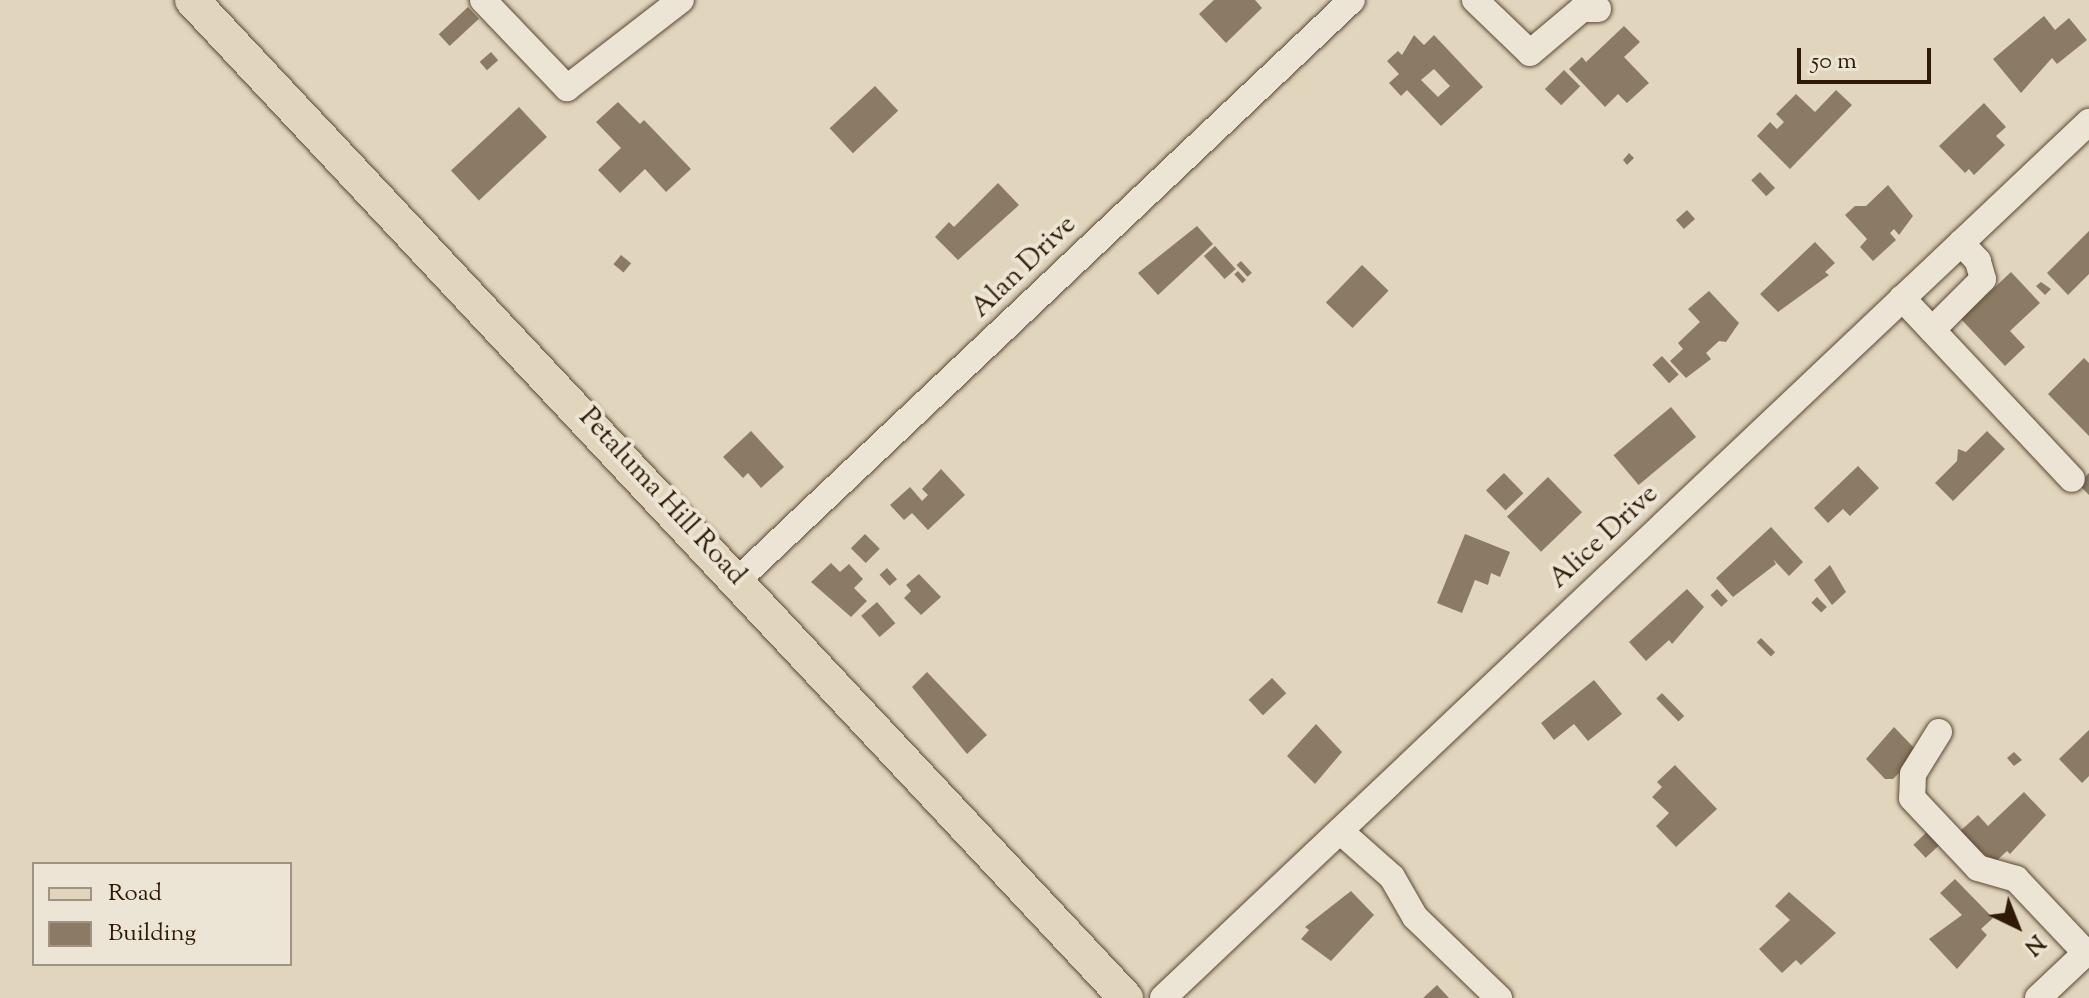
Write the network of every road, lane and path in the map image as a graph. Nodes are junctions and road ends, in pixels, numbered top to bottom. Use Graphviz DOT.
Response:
graph roads {
  1 [pos="192,0"];
  2 [pos="483,0"];
  3 [pos="681,0"];
  4 [pos="1352,0"];
  5 [pos="1475,0"];
  6 [pos="1598,9"];
  7 [pos="2089,122"];
  8 [pos="1961,243"];
  9 [pos="1902,298"];
  10 [pos="1932,330"];
  11 [pos="2072,479"];
  12 [pos="739,579"];
  13 [pos="1939,732"];
  14 [pos="1340,831"];
  15 [pos="2087,951"];
  16 [pos="1126,998"];
  17 [pos="1163,998"];
  18 [pos="1499,998"];
  19 [pos="2038,998"];
  1 -- 12 [label="main road, Petaluma Hill Road"];
  2 -- 3 [label="street"];
  4 -- 12 [label="street, Alan Drive"];
  5 -- 6 [label="street"];
  7 -- 8 [label="street, Alice Drive"];
  8 -- 9 [label="street, Alice Drive"];
  8 -- 10 [label="street"];
  9 -- 10 [label="street"];
  9 -- 14 [label="street, Alice Drive"];
  10 -- 11 [label="street"];
  12 -- 16 [label="main road, Petaluma Hill Road"];
  13 -- 15 [label="street"];
  14 -- 17 [label="street, Alice Drive"];
  14 -- 18 [label="street"];
  15 -- 19 [label="street"];
}
